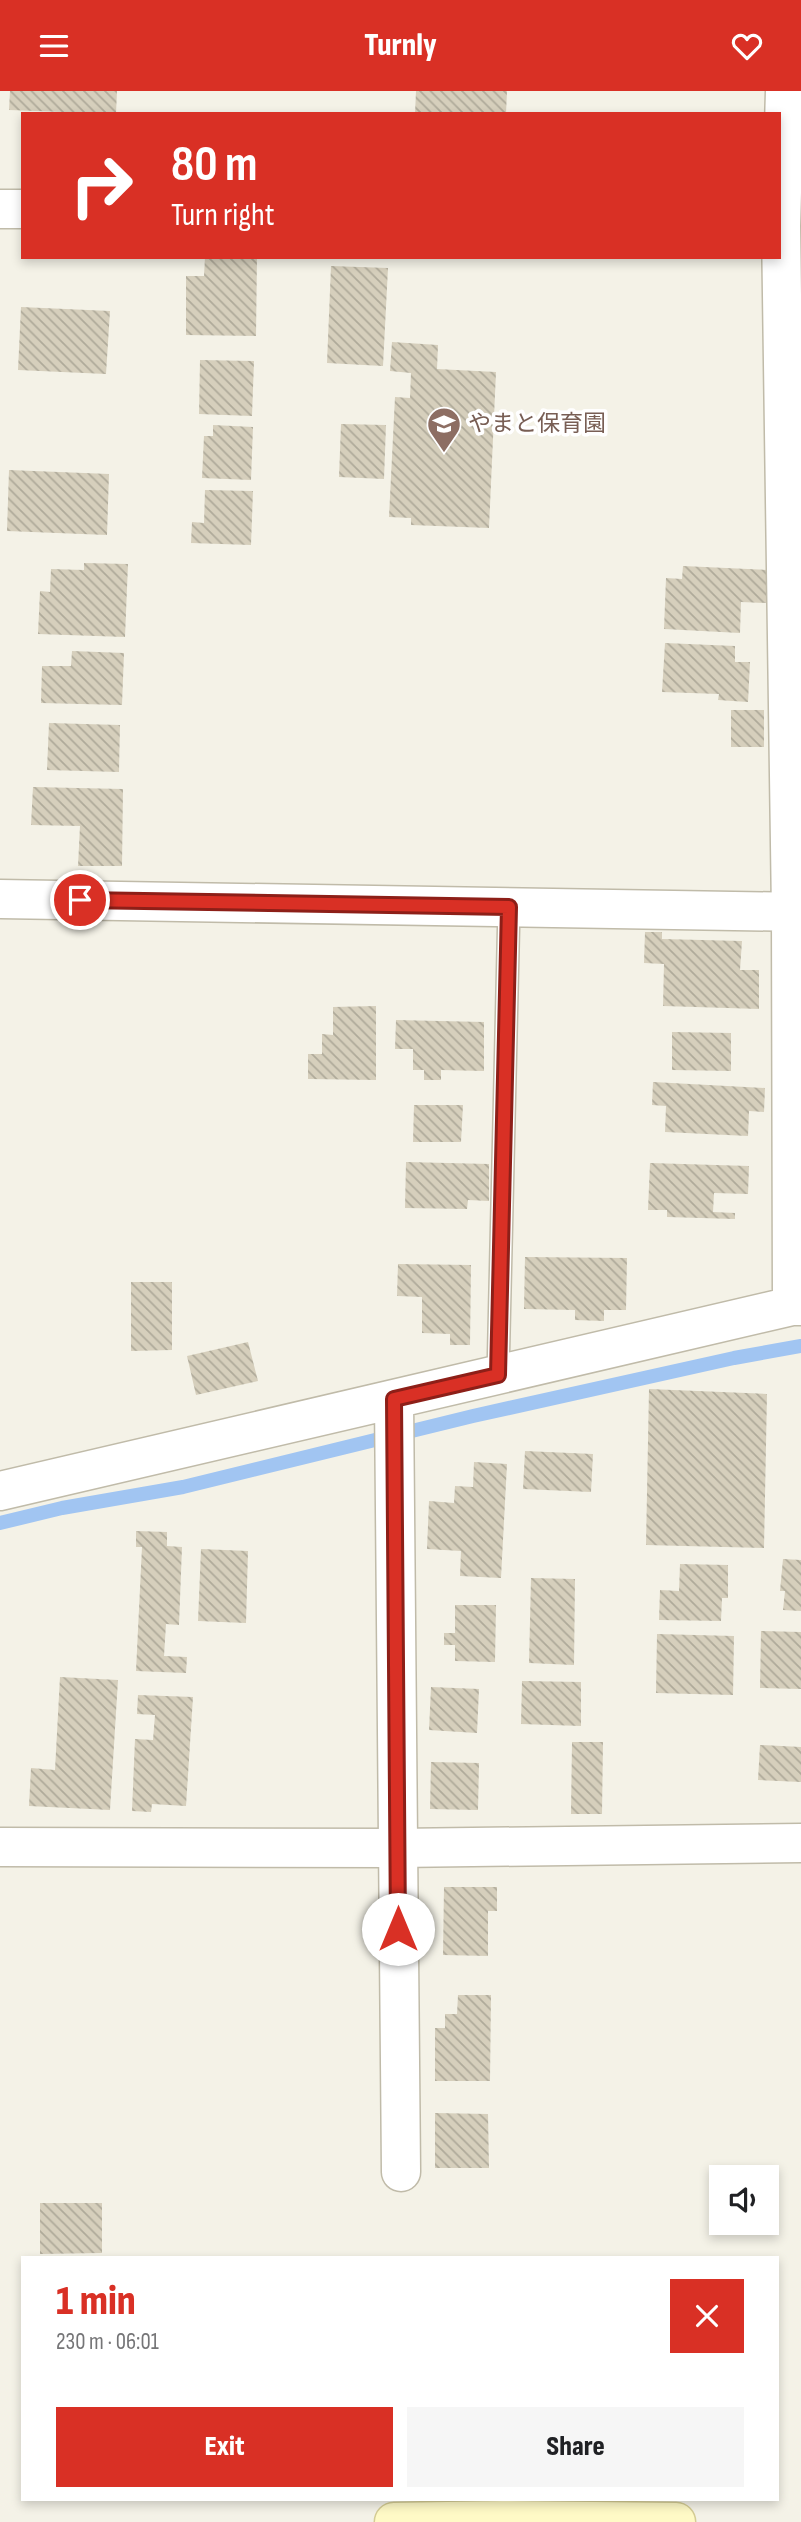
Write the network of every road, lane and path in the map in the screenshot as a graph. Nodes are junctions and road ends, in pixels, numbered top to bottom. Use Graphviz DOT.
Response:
graph roads {
  1 [pos="785,91"];
  2 [pos="0,209"];
  3 [pos="21,209"];
  4 [pos="787,232"];
  5 [pos="0,899"];
  6 [pos="509,907"];
  7 [pos="796,912"];
  8 [pos="796,1306"];
  9 [pos="498,1375"];
  10 [pos="394,1399"];
  11 [pos="0,1491"];
  12 [pos="801,1843"];
  13 [pos="0,1847"];
  14 [pos="397,1847"];
  15 [pos="401,2172"];
  16 [pos="394,2522"];
  17 [pos="642,2522"];
  18 [pos="676,2522"];
  1 -- 4 [label="street"];
  2 -- 3 [label="street"];
  4 -- 7 [label="street"];
  5 -- 6 [label="street"];
  6 -- 7 [label="street"];
  6 -- 9 [label="lane"];
  7 -- 8 [label="street"];
  8 -- 9 [label="street"];
  9 -- 10 [label="street"];
  10 -- 11 [label="street"];
  10 -- 14 [label="street"];
  12 -- 14 [label="street"];
  13 -- 14 [label="street"];
  14 -- 15 [label="street"];
  16 -- 17 [label="street"];
  17 -- 18 [label="street"];
}
